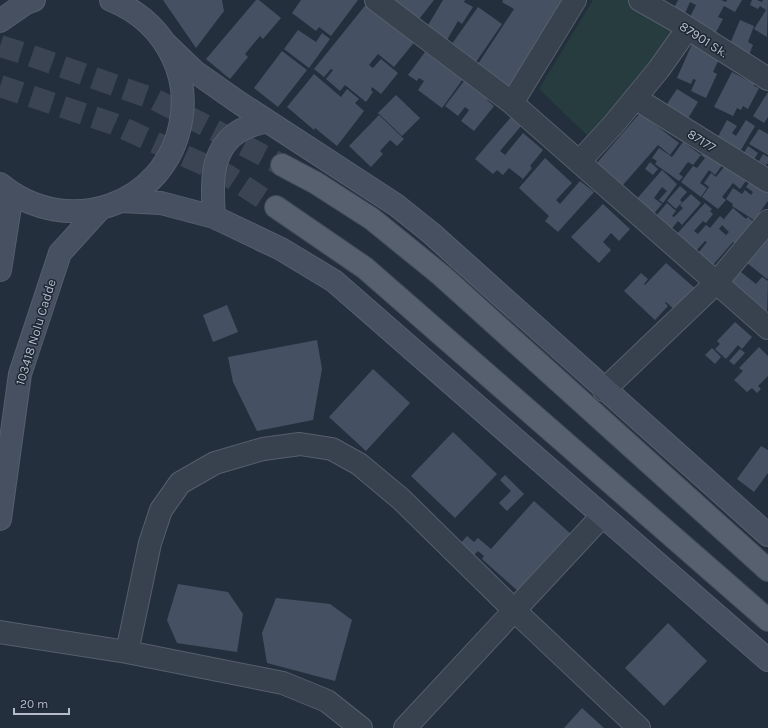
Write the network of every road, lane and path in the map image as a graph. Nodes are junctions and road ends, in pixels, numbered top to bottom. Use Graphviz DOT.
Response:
graph roads {
  1 [pos="34,0"];
  2 [pos="111,0"];
  3 [pos="376,0"];
  4 [pos="575,0"];
  5 [pos="640,0"];
  6 [pos="2,18"];
  7 [pos="688,28"];
  8 [pos="166,44"];
  9 [pos="768,79"];
  10 [pos="635,98"];
  11 [pos="512,103"];
  12 [pos="267,121"];
  13 [pos="579,162"];
  14 [pos="282,165"];
  15 [pos="768,181"];
  16 [pos="6,189"];
  17 [pos="122,201"];
  18 [pos="276,207"];
  19 [pos="100,209"];
  20 [pos="214,217"];
  21 [pos="768,221"];
  22 [pos="0,270"];
  23 [pos="717,282"];
  24 [pos="768,328"];
  25 [pos="604,390"];
  26 [pos="602,516"];
  27 [pos="0,518"];
  28 [pos="768,535"];
  29 [pos="768,570"];
  30 [pos="514,610"];
  31 [pos="768,620"];
  32 [pos="0,632"];
  33 [pos="127,652"];
  34 [pos="768,660"];
  35 [pos="361,728"];
  36 [pos="405,728"];
  37 [pos="639,728"];
  1 -- 6 [label="street"];
  2 -- 8 [label="street"];
  3 -- 11 [label="street"];
  4 -- 11 [label="street"];
  5 -- 7 [label="street, 87901 Sk."];
  7 -- 9 [label="street, 87901 Sk."];
  7 -- 10 [label="street"];
  8 -- 12 [label="street"];
  8 -- 17 [label="street"];
  10 -- 13 [label="street"];
  10 -- 15 [label="street, 87177"];
  11 -- 13 [label="street"];
  12 -- 20 [label="street"];
  12 -- 25 [label="street"];
  13 -- 23 [label="street"];
  14 -- 29 [label="main road"];
  16 -- 19 [label="street"];
  16 -- 22 [label="street"];
  17 -- 19 [label="street"];
  17 -- 20 [label="street"];
  18 -- 31 [label="main road"];
  19 -- 27 [label="street, 103418 Nolu Cadde"];
  20 -- 26 [label="street"];
  21 -- 23 [label="street"];
  23 -- 24 [label="street"];
  23 -- 25 [label="street"];
  25 -- 28 [label="street"];
  26 -- 30 [label="street"];
  26 -- 34 [label="street"];
  30 -- 33 [label="street"];
  30 -- 36 [label="street"];
  30 -- 37 [label="street"];
  32 -- 33 [label="street"];
  33 -- 35 [label="street"];
}
